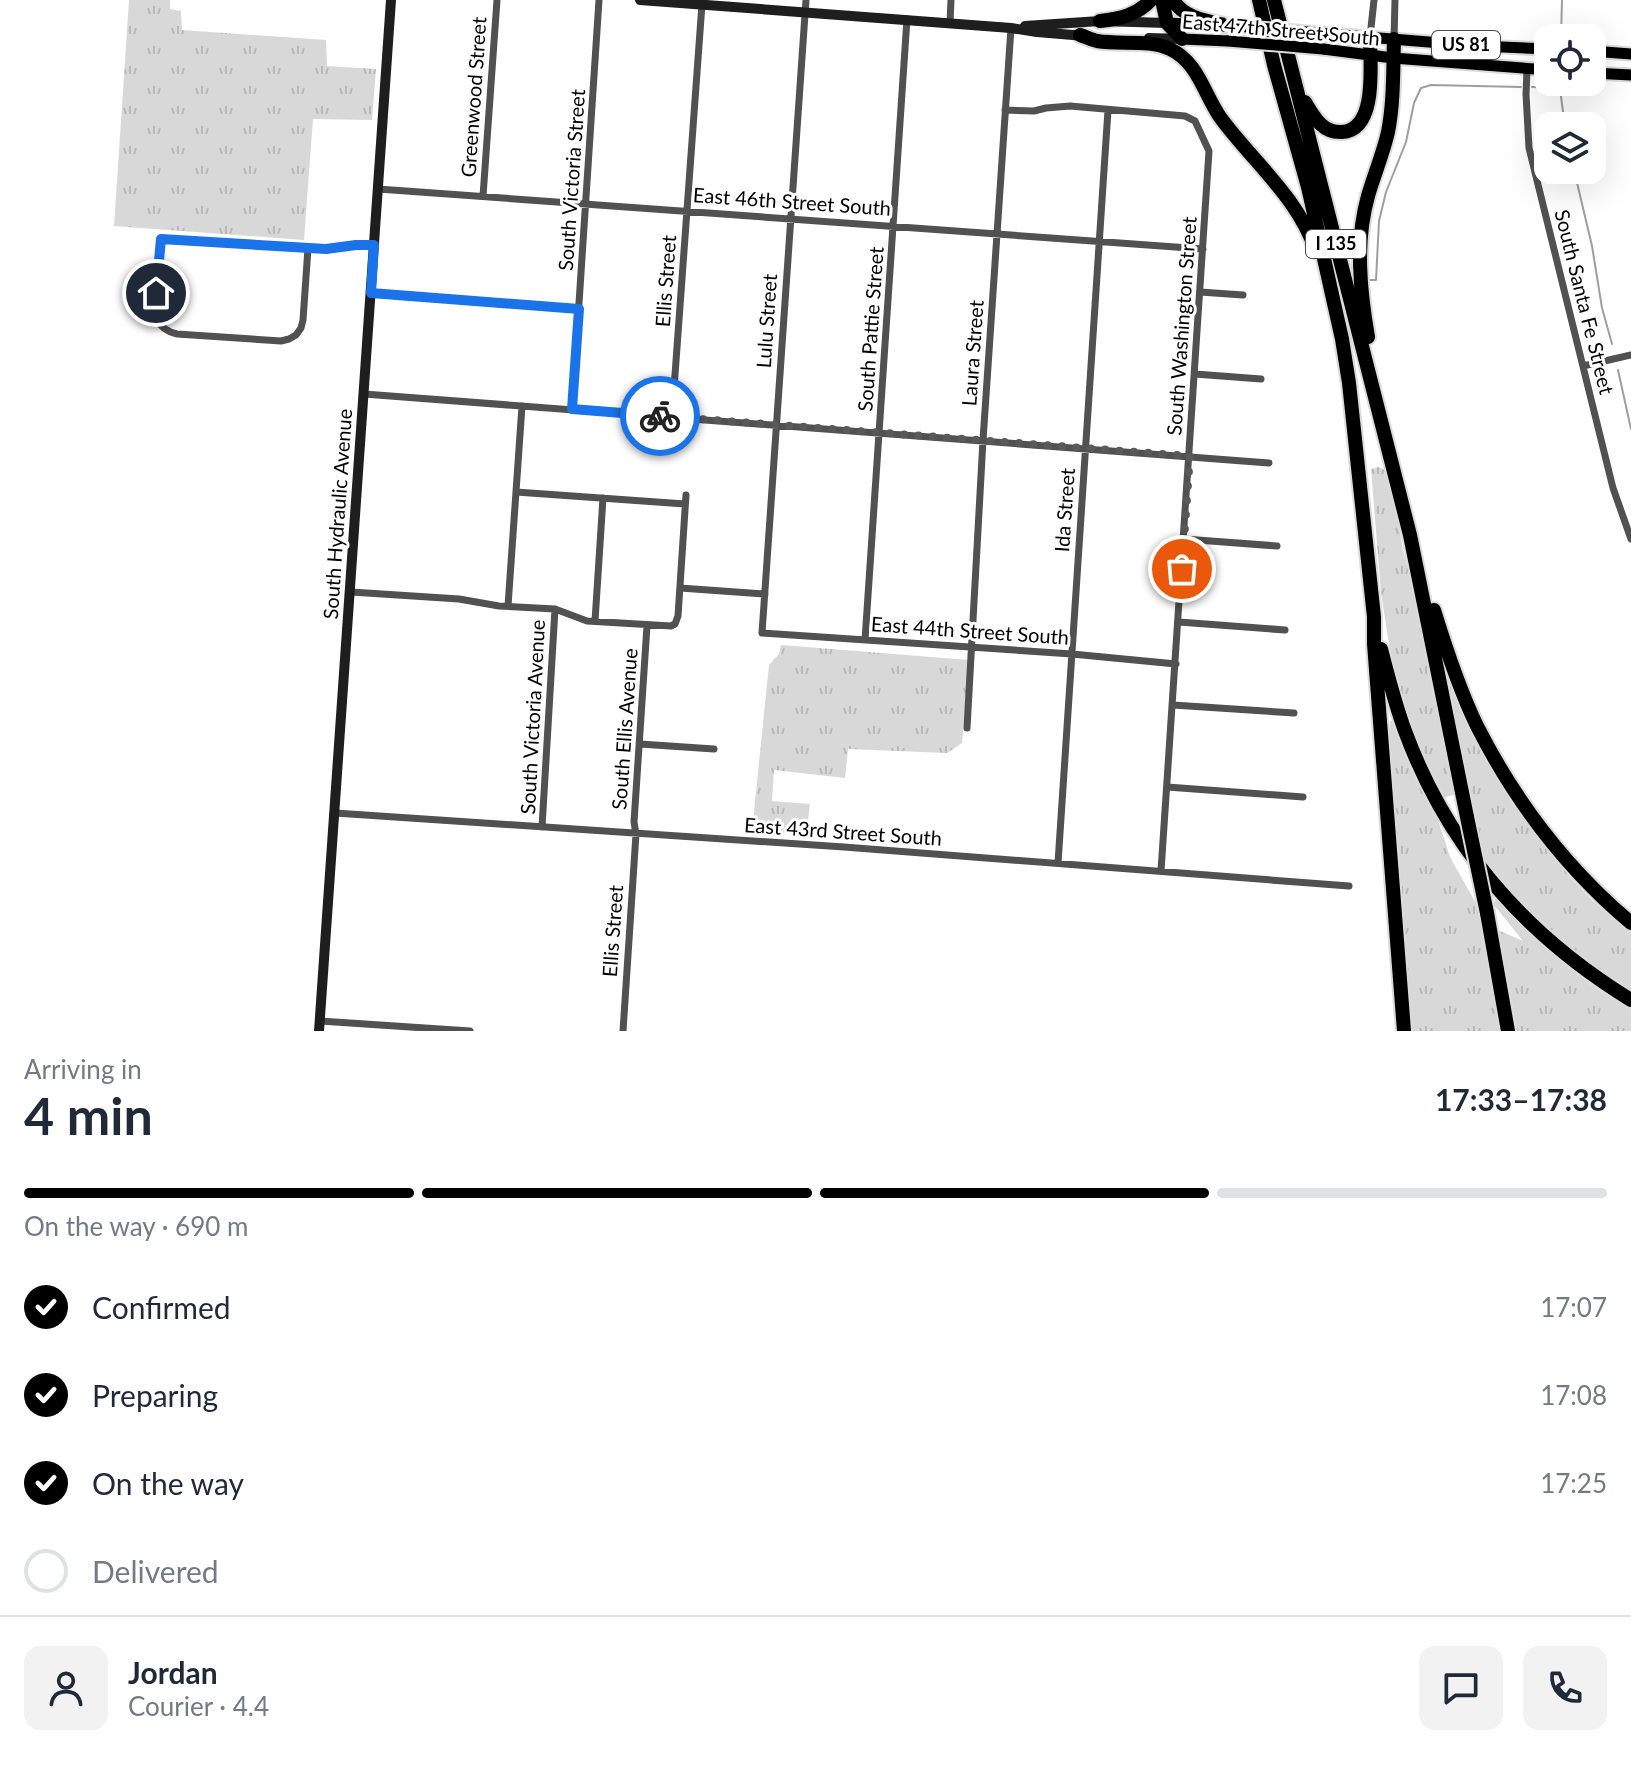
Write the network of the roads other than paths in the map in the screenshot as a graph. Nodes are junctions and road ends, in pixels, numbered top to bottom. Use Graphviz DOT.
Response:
graph roads {
  1 [pos="391,0"];
  2 [pos="497,0"];
  3 [pos="599,0"];
  4 [pos="640,0"];
  5 [pos="951,0"];
  6 [pos="1151,0"];
  7 [pos="1162,0"];
  8 [pos="1173,0"];
  9 [pos="1274,0"];
  10 [pos="1374,0"];
  11 [pos="1395,0"];
  12 [pos="702,4"];
  13 [pos="1259,4"];
  14 [pos="805,6"];
  15 [pos="907,19"];
  16 [pos="1100,21"];
  17 [pos="950,23"];
  18 [pos="1167,23"];
  19 [pos="1225,25"];
  20 [pos="1011,28"];
  21 [pos="1080,35"];
  22 [pos="1370,37"];
  23 [pos="1182,39"];
  24 [pos="1394,39"];
  25 [pos="1534,48"];
  26 [pos="1606,52"];
  27 [pos="1631,54"];
  28 [pos="1370,55"];
  29 [pos="1393,58"];
  30 [pos="1534,69"];
  31 [pos="1606,74"];
  32 [pos="1631,75"];
  33 [pos="1534,77"];
  34 [pos="1296,84"];
  35 [pos="1005,110"];
  36 [pos="1108,110"];
  37 [pos="378,189"];
  38 [pos="483,196"];
  39 [pos="586,204"];
  40 [pos="688,211"];
  41 [pos="791,218"];
  42 [pos="894,226"];
  43 [pos="997,233"];
  44 [pos="1099,241"];
  45 [pos="374,245"];
  46 [pos="308,248"];
  47 [pos="1203,249"];
  48 [pos="1200,292"];
  49 [pos="371,293"];
  50 [pos="1243,295"];
  51 [pos="1334,302"];
  52 [pos="579,309"];
  53 [pos="1631,355"];
  54 [pos="1583,366"];
  55 [pos="1195,374"];
  56 [pos="1261,379"];
  57 [pos="364,394"];
  58 [pos="522,406"];
  59 [pos="572,409"];
  60 [pos="672,416"];
  61 [pos="776,424"];
  62 [pos="880,432"];
  63 [pos="983,440"];
  64 [pos="1085,448"];
  65 [pos="1190,456"];
  66 [pos="1269,463"];
  67 [pos="1394,471"];
  68 [pos="516,492"];
  69 [pos="686,495"];
  70 [pos="603,498"];
  71 [pos="685,504"];
  72 [pos="1410,535"];
  73 [pos="1184,539"];
  74 [pos="1631,539"];
  75 [pos="1277,546"];
  76 [pos="680,588"];
  77 [pos="351,592"];
  78 [pos="765,594"];
  79 [pos="508,606"];
  80 [pos="555,609"];
  81 [pos="1374,617"];
  82 [pos="595,621"];
  83 [pos="1179,622"];
  84 [pos="647,626"];
  85 [pos="1285,630"];
  86 [pos="762,633"];
  87 [pos="865,640"];
  88 [pos="972,647"];
  89 [pos="1072,654"];
  90 [pos="1176,664"];
  91 [pos="1173,705"];
  92 [pos="1294,713"];
  93 [pos="967,728"];
  94 [pos="640,744"];
  95 [pos="714,749"];
  96 [pos="1167,787"];
  97 [pos="1303,797"];
  98 [pos="335,813"];
  99 [pos="542,827"];
  100 [pos="636,834"];
  101 [pos="1058,863"];
  102 [pos="1161,871"];
  103 [pos="1349,886"];
  104 [pos="1631,923"];
  105 [pos="1631,1000"];
  106 [pos="320,1026"];
  107 [pos="470,1031"];
  108 [pos="623,1031"];
  109 [pos="1404,1031"];
  110 [pos="1508,1031"];
  1 -- 37 [label="street, South Hydraulic Avenue"];
  2 -- 38 [label="street, Greenwood Street"];
  3 -- 39 [label="street, South Victoria Street"];
  4 -- 12 [label="street, East 47th Street South"];
  5 -- 17 [label="street"];
  6 -- 16 [label="highway"];
  7 -- 18 [label="highway"];
  8 -- 19 [label="highway, US 81"];
  9 -- 34 [label="highway, I 135"];
  10 -- 22 [label="street"];
  11 -- 24 [label="street"];
  12 -- 14 [label="street, East 47th Street South"];
  12 -- 40 [label="street, Ellis Street"];
  13 -- 51 [label="highway, I 135"];
  14 -- 15 [label="street, East 47th Street South"];
  14 -- 41 [label="street, Lulu Street"];
  15 -- 17 [label="street, East 47th Street South"];
  15 -- 42 [label="street, South Pattie Street"];
  16 -- 18 [label="street, East 47th Street South"];
  16 -- 20 [label="street, East 47th Street South"];
  17 -- 20 [label="street, East 47th Street South"];
  18 -- 19 [label="main road, East 47th Street South"];
  18 -- 23 [label="highway"];
  19 -- 22 [label="main road, East 47th Street South / US 81, bridge"];
  20 -- 21 [label="street, East 47th Street South"];
  20 -- 35 [label="street, Laura Street"];
  21 -- 23 [label="street, East 47th Street South"];
  21 -- 51 [label="highway"];
  22 -- 24 [label="main road, East 47th Street South / US 81"];
  22 -- 28 [label="highway"];
  23 -- 28 [label="main road, East 47th Street South, bridge"];
  24 -- 25 [label="main road, East 47th Street South / US 81"];
  24 -- 29 [label="highway"];
  26 -- 27 [label="main road"];
  28 -- 29 [label="main road, East 47th Street South"];
  28 -- 34 [label="highway"];
  29 -- 30 [label="main road, East 47th Street South"];
  29 -- 67 [label="highway"];
  31 -- 32 [label="main road"];
  33 -- 54 [label="street, South Santa Fe Street"];
  34 -- 67 [label="highway, I 135"];
  35 -- 36 [label="street, South Washington Street"];
  35 -- 43 [label="street, Laura Street"];
  36 -- 44 [label="street, Ida Street"];
  36 -- 47 [label="street, South Washington Street"];
  37 -- 38 [label="street, East 46th Street South"];
  37 -- 45 [label="street, South Hydraulic Avenue"];
  38 -- 39 [label="street, East 46th Street South"];
  39 -- 40 [label="street, East 46th Street South"];
  39 -- 52 [label="street, South Victoria Street"];
  40 -- 41 [label="street, East 46th Street South"];
  40 -- 60 [label="street, Ellis Street"];
  41 -- 42 [label="street, East 46th Street South"];
  41 -- 61 [label="street, Lulu Street"];
  42 -- 43 [label="street, East 46th Street South"];
  42 -- 62 [label="street, South Pattie Street"];
  43 -- 44 [label="street, East 46th Street South"];
  43 -- 63 [label="street, Laura Street"];
  44 -- 47 [label="street, East 46th Street South"];
  44 -- 64 [label="street, Ida Street"];
  45 -- 46 [label="street"];
  45 -- 49 [label="street, South Hydraulic Avenue"];
  46 -- 46 [label="street"];
  47 -- 48 [label="street, South Washington Street"];
  48 -- 50 [label="street"];
  48 -- 55 [label="street, South Washington Street"];
  49 -- 52 [label="street"];
  49 -- 57 [label="street, South Hydraulic Avenue"];
  51 -- 81 [label="highway, I 135"];
  52 -- 59 [label="street, South Victoria Street"];
  53 -- 54 [label="street"];
  54 -- 74 [label="street, South Santa Fe Street"];
  55 -- 56 [label="street"];
  55 -- 65 [label="street, South Washington Street"];
  57 -- 58 [label="street"];
  57 -- 77 [label="street, South Hydraulic Avenue"];
  58 -- 59 [label="street"];
  58 -- 68 [label="street"];
  59 -- 60 [label="street"];
  60 -- 61 [label="street"];
  61 -- 62 [label="street"];
  61 -- 78 [label="street, Lulu Street"];
  62 -- 63 [label="street"];
  62 -- 87 [label="street, South Pattie Street"];
  63 -- 64 [label="street"];
  63 -- 88 [label="street, Laura Street"];
  64 -- 65 [label="street"];
  64 -- 89 [label="street, Ida Street"];
  65 -- 66 [label="street"];
  65 -- 73 [label="street, South Washington Street"];
  67 -- 72 [label="highway, I 135"];
  68 -- 70 [label="street"];
  68 -- 79 [label="street"];
  69 -- 71 [label="street"];
  70 -- 71 [label="street"];
  70 -- 82 [label="street"];
  71 -- 76 [label="street"];
  72 -- 104 [label="highway"];
  72 -- 110 [label="highway, I 135, bridge"];
  73 -- 75 [label="street"];
  73 -- 83 [label="street, South Washington Street"];
  76 -- 78 [label="street"];
  76 -- 84 [label="street"];
  77 -- 79 [label="street"];
  77 -- 98 [label="street, South Hydraulic Avenue"];
  78 -- 86 [label="street, Lulu Street"];
  79 -- 80 [label="street"];
  80 -- 82 [label="street"];
  80 -- 99 [label="street, South Victoria Avenue"];
  81 -- 105 [label="highway"];
  81 -- 109 [label="highway, I 135"];
  82 -- 84 [label="street"];
  83 -- 85 [label="street"];
  83 -- 90 [label="street, South Washington Street"];
  84 -- 94 [label="street, South Ellis Avenue"];
  86 -- 87 [label="street, East 44th Street South"];
  87 -- 88 [label="street, East 44th Street South"];
  88 -- 89 [label="street, East 44th Street South"];
  88 -- 93 [label="street, Laura Street"];
  89 -- 90 [label="street, East 44th Street South"];
  89 -- 101 [label="street, Ida Street"];
  90 -- 91 [label="street, South Washington Street"];
  91 -- 92 [label="street"];
  91 -- 96 [label="street, South Washington Street"];
  94 -- 95 [label="street"];
  94 -- 100 [label="street, South Ellis Avenue"];
  96 -- 97 [label="street"];
  96 -- 102 [label="street, South Washington Street"];
  98 -- 99 [label="street, East 43rd Street South"];
  98 -- 106 [label="street, South Hydraulic Avenue"];
  99 -- 100 [label="street, East 43rd Street South"];
  100 -- 101 [label="street, East 43rd Street South"];
  100 -- 108 [label="street, Ellis Street"];
  101 -- 102 [label="street, East 43rd Street South"];
  102 -- 103 [label="street, East 43rd Street South"];
  106 -- 107 [label="street"];
}
